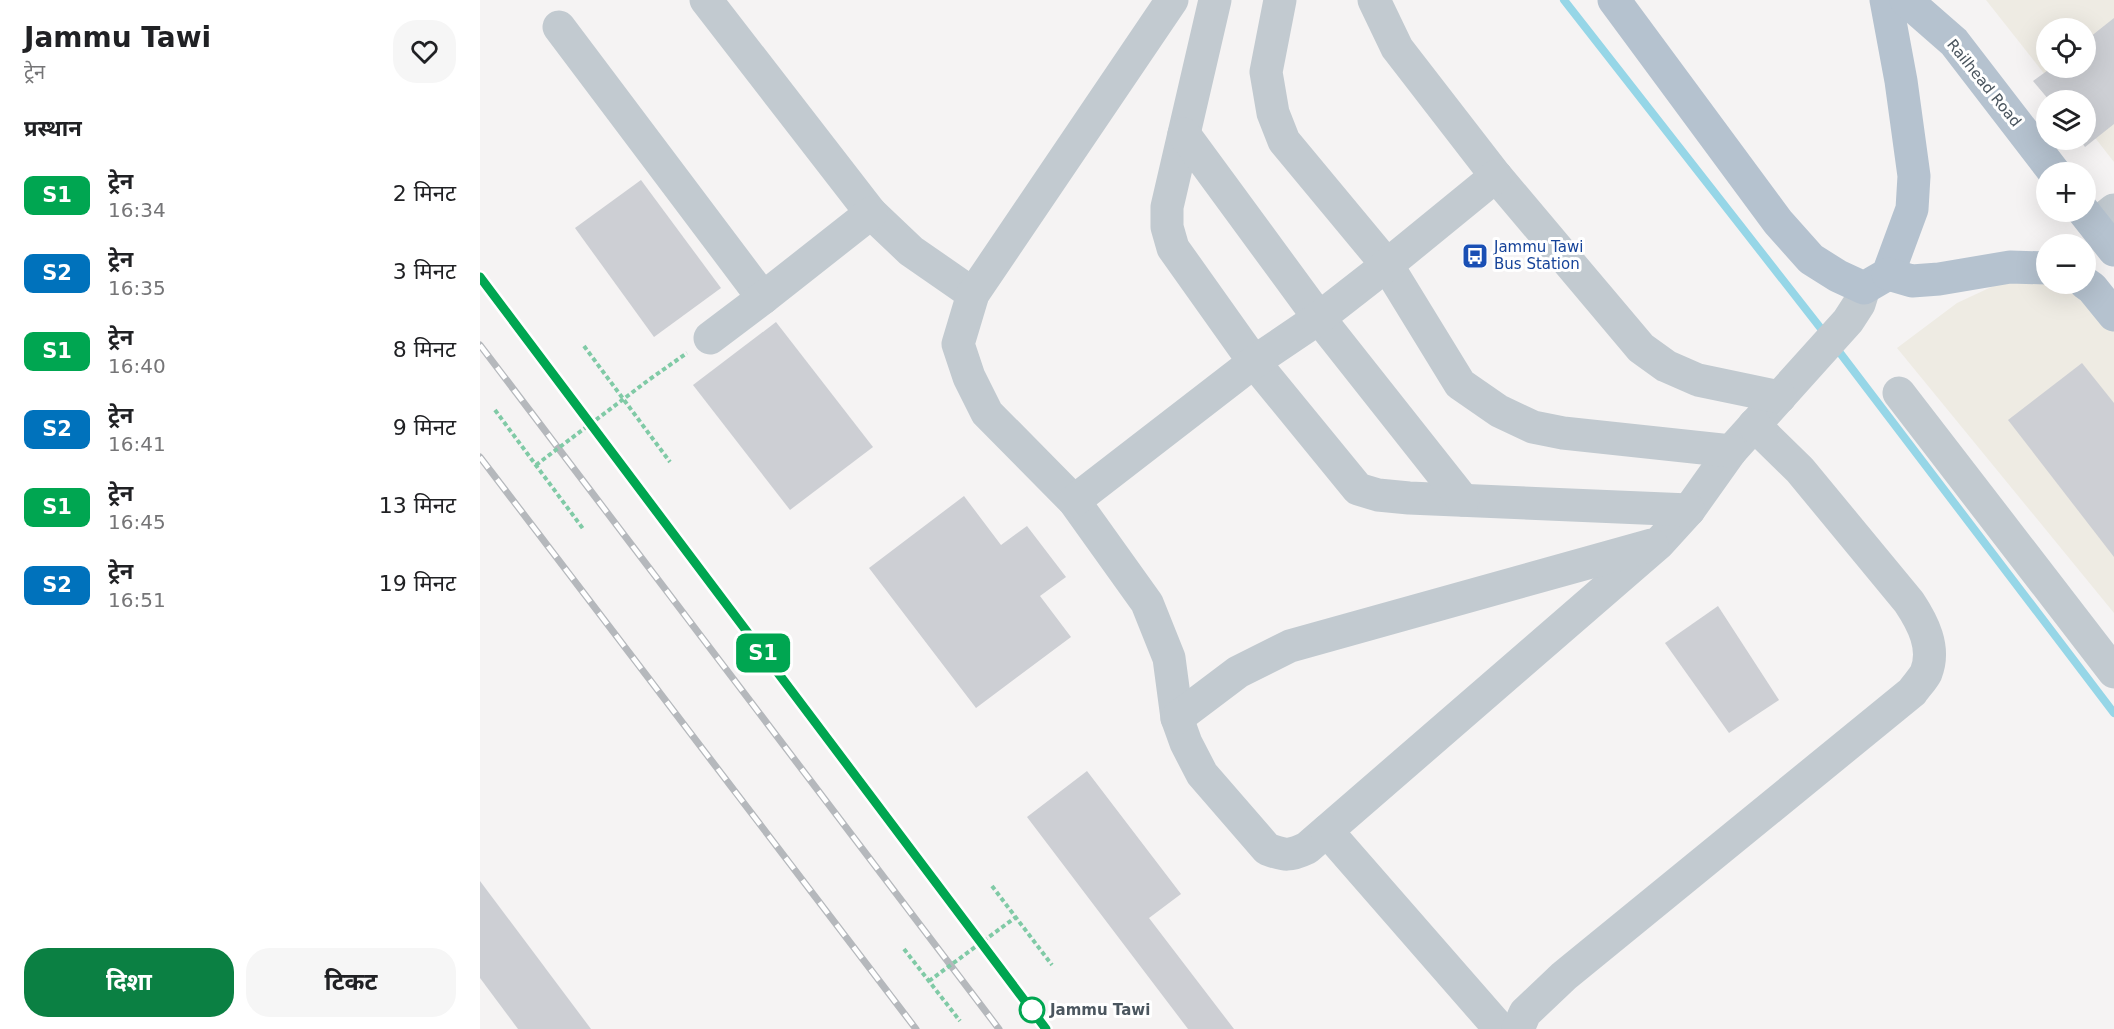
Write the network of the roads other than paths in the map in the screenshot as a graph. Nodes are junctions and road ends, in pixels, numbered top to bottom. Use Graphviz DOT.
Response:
graph roads {
  1 [pos="706,0"];
  2 [pos="1172,0"];
  3 [pos="1215,0"];
  4 [pos="1280,0"];
  5 [pos="1374,0"];
  6 [pos="1614,0"];
  7 [pos="1886,0"];
  8 [pos="1906,0"];
  9 [pos="559,27"];
  10 [pos="1184,134"];
  11 [pos="2046,162"];
  12 [pos="1496,176"];
  13 [pos="871,213"];
  14 [pos="1387,266"];
  15 [pos="2036,268"];
  16 [pos="1876,281"];
  17 [pos="2096,293"];
  18 [pos="973,294"];
  19 [pos="763,298"];
  20 [pos="2114,315"];
  21 [pos="1319,318"];
  22 [pos="710,338"];
  23 [pos="1254,362"];
  24 [pos="1784,392"];
  25 [pos="1899,393"];
  26 [pos="1754,425"];
  27 [pos="1731,451"];
  28 [pos="1463,500"];
  29 [pos="1074,501"];
  30 [pos="1689,510"];
  31 [pos="1659,543"];
  32 [pos="2114,672"];
  33 [pos="1177,718"];
  34 [pos="1327,831"];
  35 [pos="1504,1029"];
  1 -- 13 [label="street"];
  2 -- 18 [label="street"];
  3 -- 10 [label="street"];
  4 -- 14 [label="street"];
  5 -- 12 [label="street"];
  6 -- 16 [label="main road"];
  7 -- 16 [label="main road"];
  8 -- 11 [label="main road, Railhead Road"];
  9 -- 19 [label="street"];
  10 -- 21 [label="street"];
  10 -- 23 [label="street"];
  12 -- 14 [label="street"];
  12 -- 24 [label="street"];
  13 -- 18 [label="street"];
  13 -- 19 [label="street"];
  14 -- 21 [label="street"];
  14 -- 27 [label="street"];
  15 -- 16 [label="main road"];
  16 -- 24 [label="street"];
  17 -- 20 [label="main road"];
  18 -- 29 [label="street"];
  19 -- 22 [label="street"];
  21 -- 23 [label="street"];
  21 -- 28 [label="street"];
  23 -- 28 [label="street"];
  23 -- 29 [label="street"];
  24 -- 26 [label="street"];
  25 -- 32 [label="street"];
  26 -- 27 [label="street"];
  26 -- 35 [label="street"];
  27 -- 30 [label="street"];
  28 -- 30 [label="street"];
  29 -- 33 [label="street"];
  30 -- 31 [label="street"];
  31 -- 33 [label="street"];
  31 -- 34 [label="street"];
  33 -- 34 [label="street"];
  34 -- 35 [label="street"];
}
